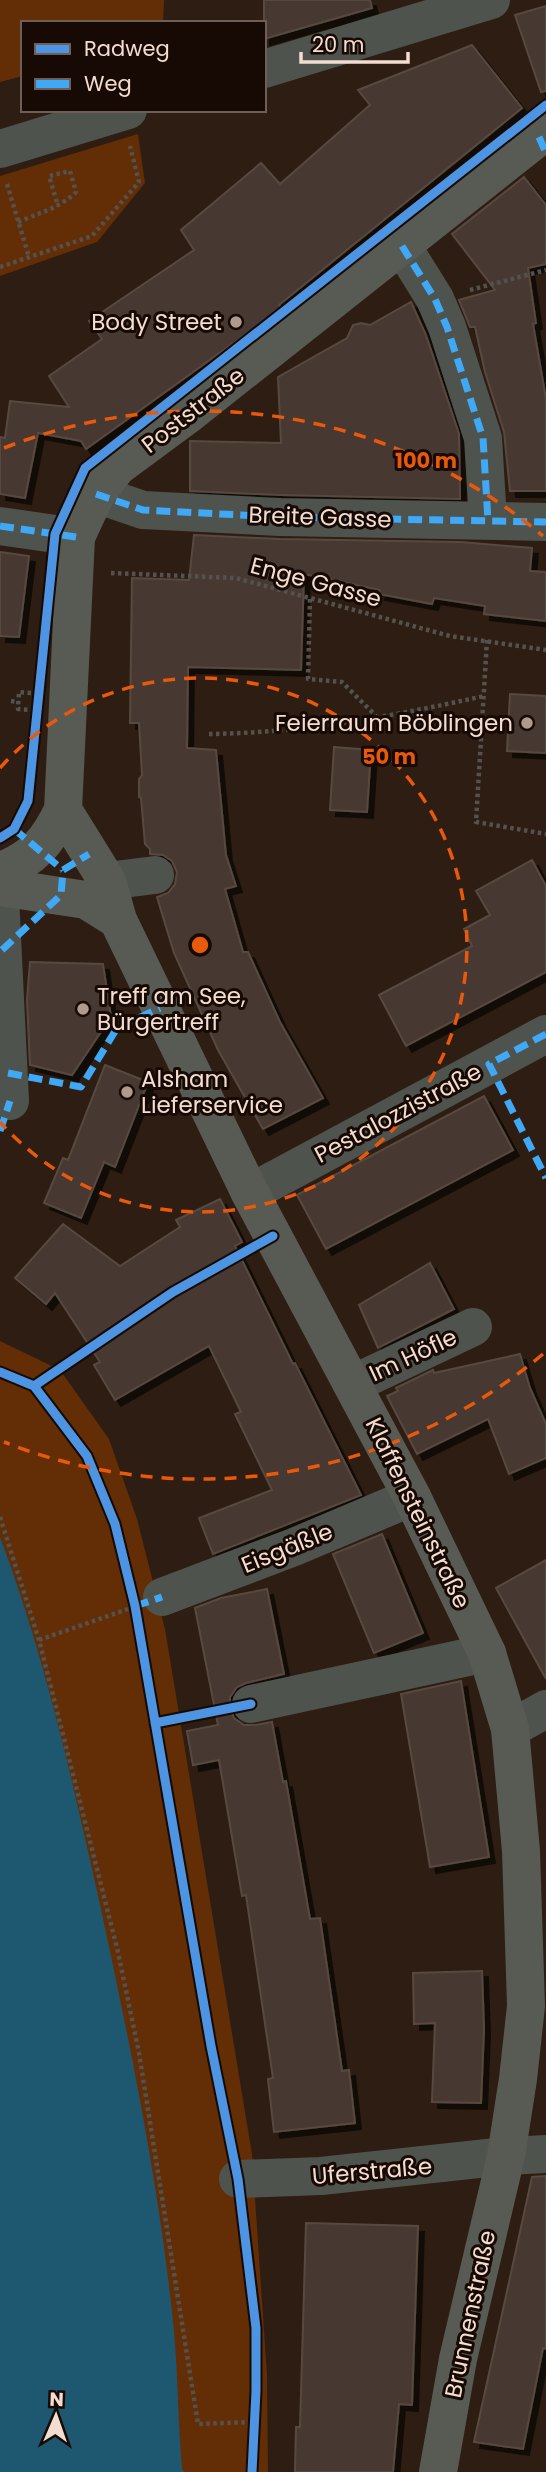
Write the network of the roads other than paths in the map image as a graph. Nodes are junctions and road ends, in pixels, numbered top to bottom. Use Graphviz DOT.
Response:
graph roads {
  1 [pos="491,0"];
  2 [pos="266,68"];
  3 [pos="123,112"];
  4 [pos="546,131"];
  5 [pos="2,161"];
  6 [pos="402,246"];
  7 [pos="96,494"];
  8 [pos="488,521"];
  9 [pos="546,522"];
  10 [pos="0,526"];
  11 [pos="75,554"];
  12 [pos="63,810"];
  13 [pos="0,872"];
  14 [pos="155,875"];
  15 [pos="107,881"];
  16 [pos="0,887"];
  17 [pos="0,896"];
  18 [pos="118,920"];
  19 [pos="546,1034"];
  20 [pos="10,1101"];
  21 [pos="250,1193"];
  22 [pos="473,1327"];
  23 [pos="353,1384"];
  24 [pos="411,1497"];
  25 [pos="149,1602"];
  26 [pos="487,1653"];
  27 [pos="251,1704"];
  28 [pos="546,1709"];
  29 [pos="510,1729"];
  30 [pos="546,2154"];
  31 [pos="506,2157"];
  32 [pos="238,2179"];
  33 [pos="438,2472"];
  1 -- 2 [label="street"];
  3 -- 5 [label="street"];
  4 -- 6 [label="main road, Poststraße"];
  6 -- 7 [label="main road, Poststraße"];
  6 -- 8 [label="street"];
  7 -- 8 [label="street, Breite Gasse"];
  7 -- 11 [label="main road, Poststraße"];
  8 -- 9 [label="street, Breite Gasse"];
  10 -- 11 [label="street"];
  11 -- 12 [label="main road, Poststraße"];
  12 -- 13 [label="main road, Poststraße"];
  12 -- 15 [label="main road"];
  14 -- 15 [label="street"];
  15 -- 18 [label="main road"];
  16 -- 18 [label="main road"];
  17 -- 20 [label="street"];
  18 -- 21 [label="main road, Klaffensteinstraße"];
  19 -- 21 [label="street, Pestalozzistraße"];
  21 -- 23 [label="main road, Klaffensteinstraße"];
  22 -- 23 [label="street, Im Höfle"];
  23 -- 24 [label="main road, Klaffensteinstraße"];
  24 -- 25 [label="street, Eisgäßle"];
  24 -- 26 [label="main road, Klaffensteinstraße"];
  26 -- 27 [label="street"];
  26 -- 29 [label="main road, Klaffensteinstraße"];
  28 -- 29 [label="street"];
  29 -- 31 [label="main road, Klaffensteinstraße"];
  30 -- 31 [label="street, Uferstraße"];
  31 -- 32 [label="street, Uferstraße"];
  31 -- 33 [label="main road, Brunnenstraße"];
}
